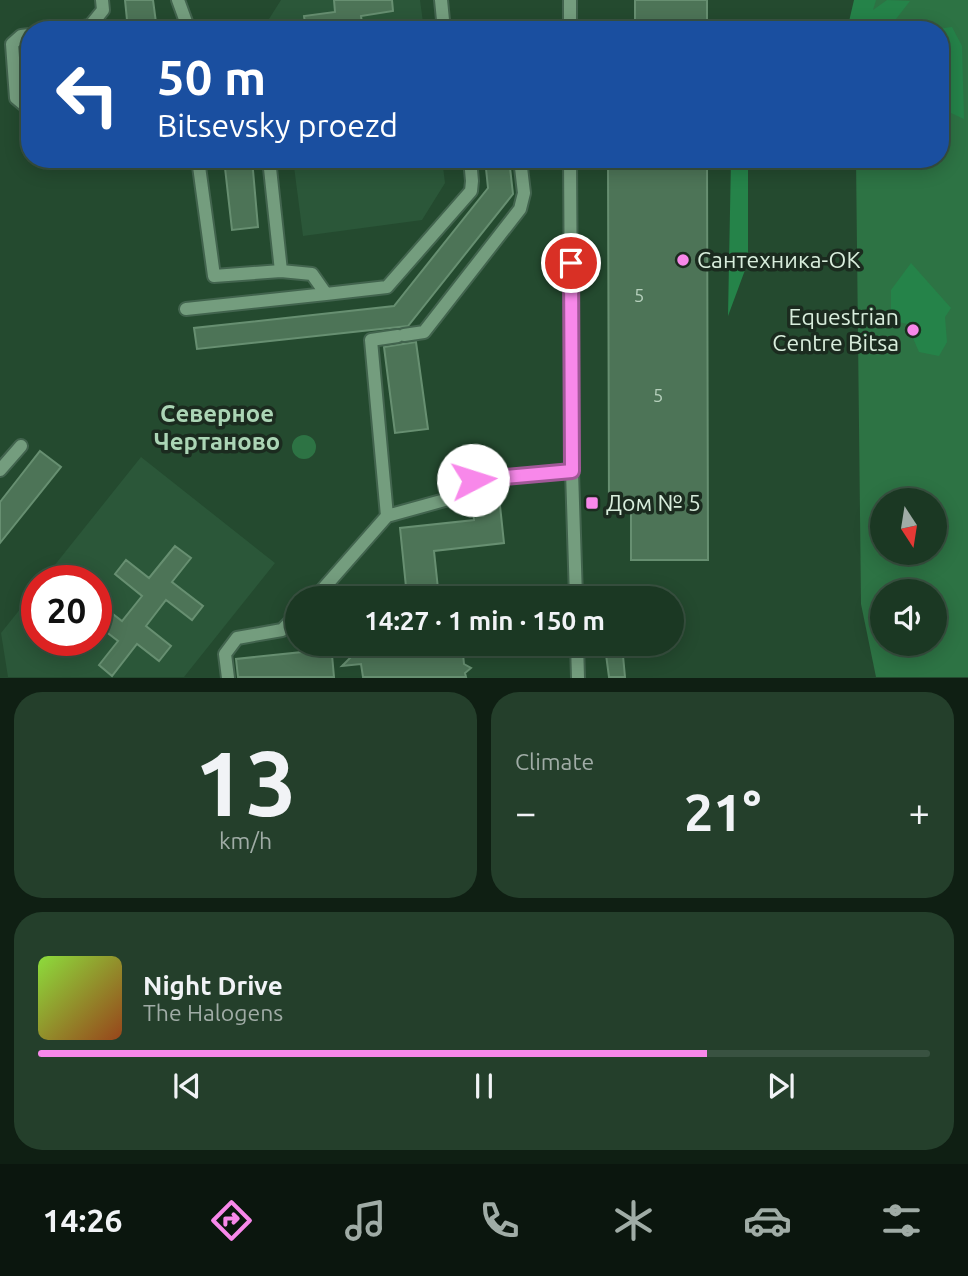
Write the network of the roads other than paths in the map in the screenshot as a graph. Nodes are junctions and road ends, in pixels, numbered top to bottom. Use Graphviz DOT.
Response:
graph roads {
  1 [pos="102,0"];
  2 [pos="178,0"];
  3 [pos="441,0"];
  4 [pos="569,0"];
  5 [pos="94,21"];
  6 [pos="186,21"];
  7 [pos="443,21"];
  8 [pos="570,21"];
  9 [pos="21,37"];
  10 [pos="21,102"];
  11 [pos="199,168"];
  12 [pos="270,168"];
  13 [pos="471,168"];
  14 [pos="521,168"];
  15 [pos="570,168"];
  16 [pos="281,271"];
  17 [pos="326,294"];
  18 [pos="186,309"];
  19 [pos="21,446"];
  20 [pos="0,470"];
  21 [pos="572,471"];
  22 [pos="387,516"];
  23 [pos="326,586"];
  24 [pos="576,586"];
  25 [pos="285,627"];
  26 [pos="577,656"];
  27 [pos="228,677"];
  28 [pos="578,677"];
  1 -- 5 [label="street"];
  2 -- 6 [label="street"];
  3 -- 7 [label="street"];
  4 -- 8 [label="street"];
  9 -- 10 [label="street"];
  11 -- 16 [label="street"];
  12 -- 16 [label="street"];
  13 -- 17 [label="street"];
  14 -- 22 [label="street"];
  15 -- 21 [label="street"];
  16 -- 17 [label="street"];
  17 -- 18 [label="street"];
  19 -- 20 [label="street"];
  21 -- 22 [label="street"];
  21 -- 24 [label="street"];
  22 -- 23 [label="street"];
  25 -- 27 [label="street"];
  26 -- 28 [label="street"];
}
